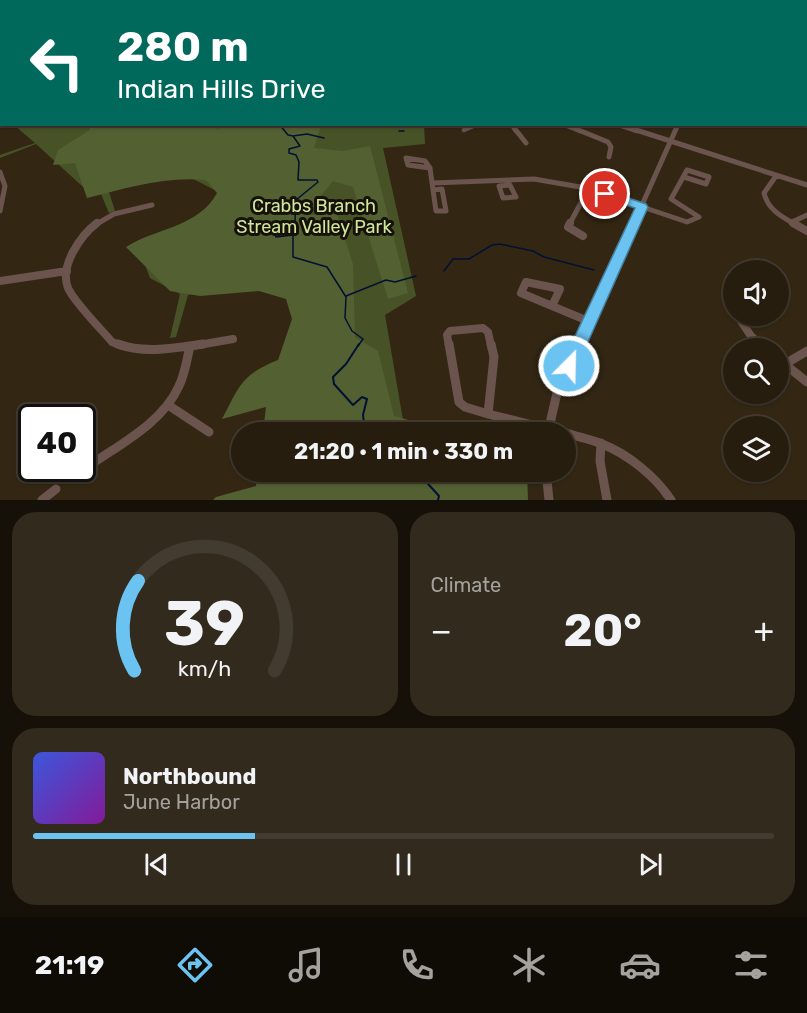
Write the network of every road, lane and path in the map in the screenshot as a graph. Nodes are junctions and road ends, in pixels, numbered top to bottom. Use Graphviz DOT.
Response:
graph roads {
  1 [pos="473,126"];
  2 [pos="513,126"];
  3 [pos="567,126"];
  4 [pos="622,126"];
  5 [pos="677,126"];
  6 [pos="464,130"];
  7 [pos="671,142"];
  8 [pos="526,143"];
  9 [pos="609,157"];
  10 [pos="430,168"];
  11 [pos="0,172"];
  12 [pos="776,176"];
  13 [pos="684,177"];
  14 [pos="807,185"];
  15 [pos="586,188"];
  16 [pos="671,199"];
  17 [pos="152,205"];
  18 [pos="642,207"];
  19 [pos="0,211"];
  20 [pos="664,213"];
  21 [pos="807,215"];
  22 [pos="792,222"];
  23 [pos="807,231"];
  24 [pos="584,236"];
  25 [pos="67,272"];
  26 [pos="0,281"];
  27 [pos="552,306"];
  28 [pos="588,321"];
  29 [pos="744,326"];
  30 [pos="753,338"];
  31 [pos="233,339"];
  32 [pos="190,346"];
  33 [pos="807,351"];
  34 [pos="789,359"];
  35 [pos="789,368"];
  36 [pos="807,382"];
  37 [pos="168,405"];
  38 [pos="488,414"];
  39 [pos="518,422"];
  40 [pos="550,422"];
  41 [pos="209,432"];
  42 [pos="576,437"];
  43 [pos="601,443"];
  44 [pos="96,461"];
  45 [pos="547,482"];
  46 [pos="56,489"];
  47 [pos="42,500"];
  48 [pos="549,500"];
  49 [pos="607,500"];
  50 [pos="671,500"];
  1 -- 6 [label="street"];
  2 -- 8 [label="street"];
  3 -- 9 [label="street"];
  4 -- 7 [label="street"];
  5 -- 7 [label="street"];
  7 -- 12 [label="street"];
  7 -- 18 [label="street"];
  10 -- 15 [label="street"];
  11 -- 19 [label="street"];
  12 -- 14 [label="street"];
  12 -- 22 [label="street"];
  13 -- 16 [label="street"];
  15 -- 18 [label="street"];
  15 -- 24 [label="street"];
  16 -- 20 [label="street"];
  16 -- 20 [label="street"];
  17 -- 25 [label="street"];
  18 -- 20 [label="street"];
  18 -- 28 [label="street"];
  21 -- 22 [label="street"];
  22 -- 23 [label="street"];
  25 -- 26 [label="street"];
  25 -- 32 [label="street"];
  27 -- 27 [label="street"];
  27 -- 28 [label="street"];
  28 -- 40 [label="street"];
  29 -- 30 [label="street"];
  31 -- 32 [label="street"];
  32 -- 37 [label="street"];
  33 -- 34 [label="street"];
  35 -- 36 [label="street"];
  37 -- 41 [label="street"];
  37 -- 44 [label="street"];
  38 -- 38 [label="street"];
  38 -- 39 [label="street"];
  42 -- 43 [label="street"];
  43 -- 49 [label="street"];
  43 -- 50 [label="street"];
  45 -- 48 [label="street"];
  46 -- 47 [label="street"];
}
